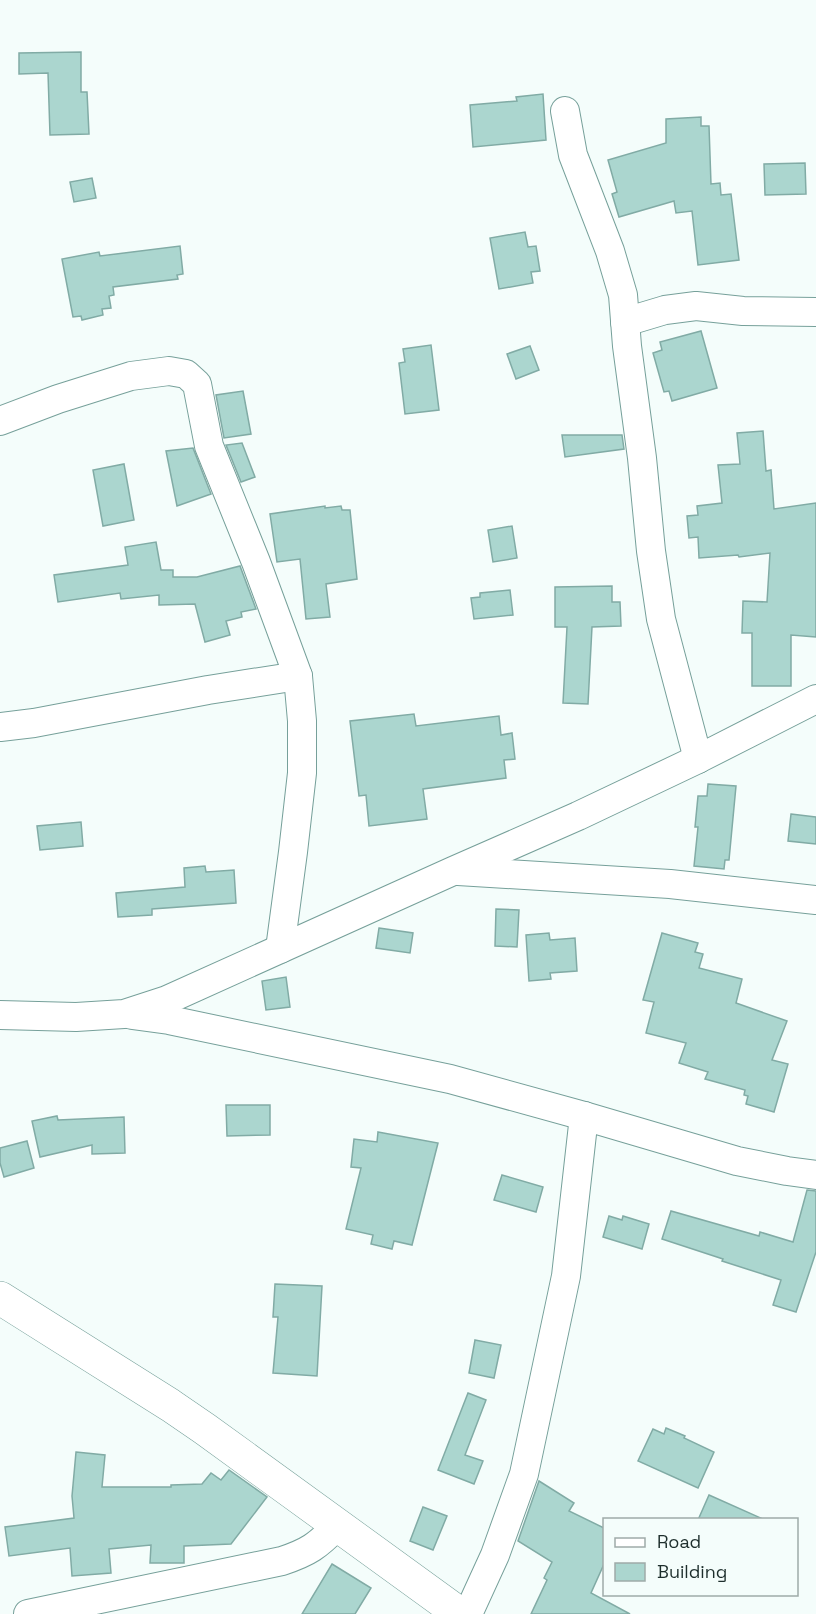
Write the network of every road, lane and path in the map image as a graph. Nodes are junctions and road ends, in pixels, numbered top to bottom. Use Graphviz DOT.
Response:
graph roads {
  1 [pos="565,111"];
  2 [pos="816,312"];
  3 [pos="625,322"];
  4 [pos="0,421"];
  5 [pos="298,676"];
  6 [pos="816,699"];
  7 [pos="0,728"];
  8 [pos="698,759"];
  9 [pos="453,871"];
  10 [pos="816,900"];
  11 [pos="280,949"];
  12 [pos="124,1014"];
  13 [pos="0,1015"];
  14 [pos="584,1116"];
  15 [pos="816,1175"];
  16 [pos="0,1298"];
  17 [pos="337,1526"];
  18 [pos="28,1614"];
  19 [pos="460,1614"];
  20 [pos="468,1614"];
  1 -- 3 [label="street"];
  2 -- 3 [label="street"];
  3 -- 8 [label="street"];
  4 -- 5 [label="street"];
  5 -- 7 [label="street"];
  5 -- 11 [label="street"];
  6 -- 8 [label="street"];
  8 -- 9 [label="street"];
  9 -- 10 [label="street"];
  9 -- 11 [label="street"];
  11 -- 12 [label="street"];
  12 -- 13 [label="street"];
  12 -- 14 [label="street"];
  14 -- 15 [label="street"];
  14 -- 20 [label="street"];
  16 -- 17 [label="street"];
  17 -- 18 [label="street"];
  17 -- 19 [label="street"];
}
